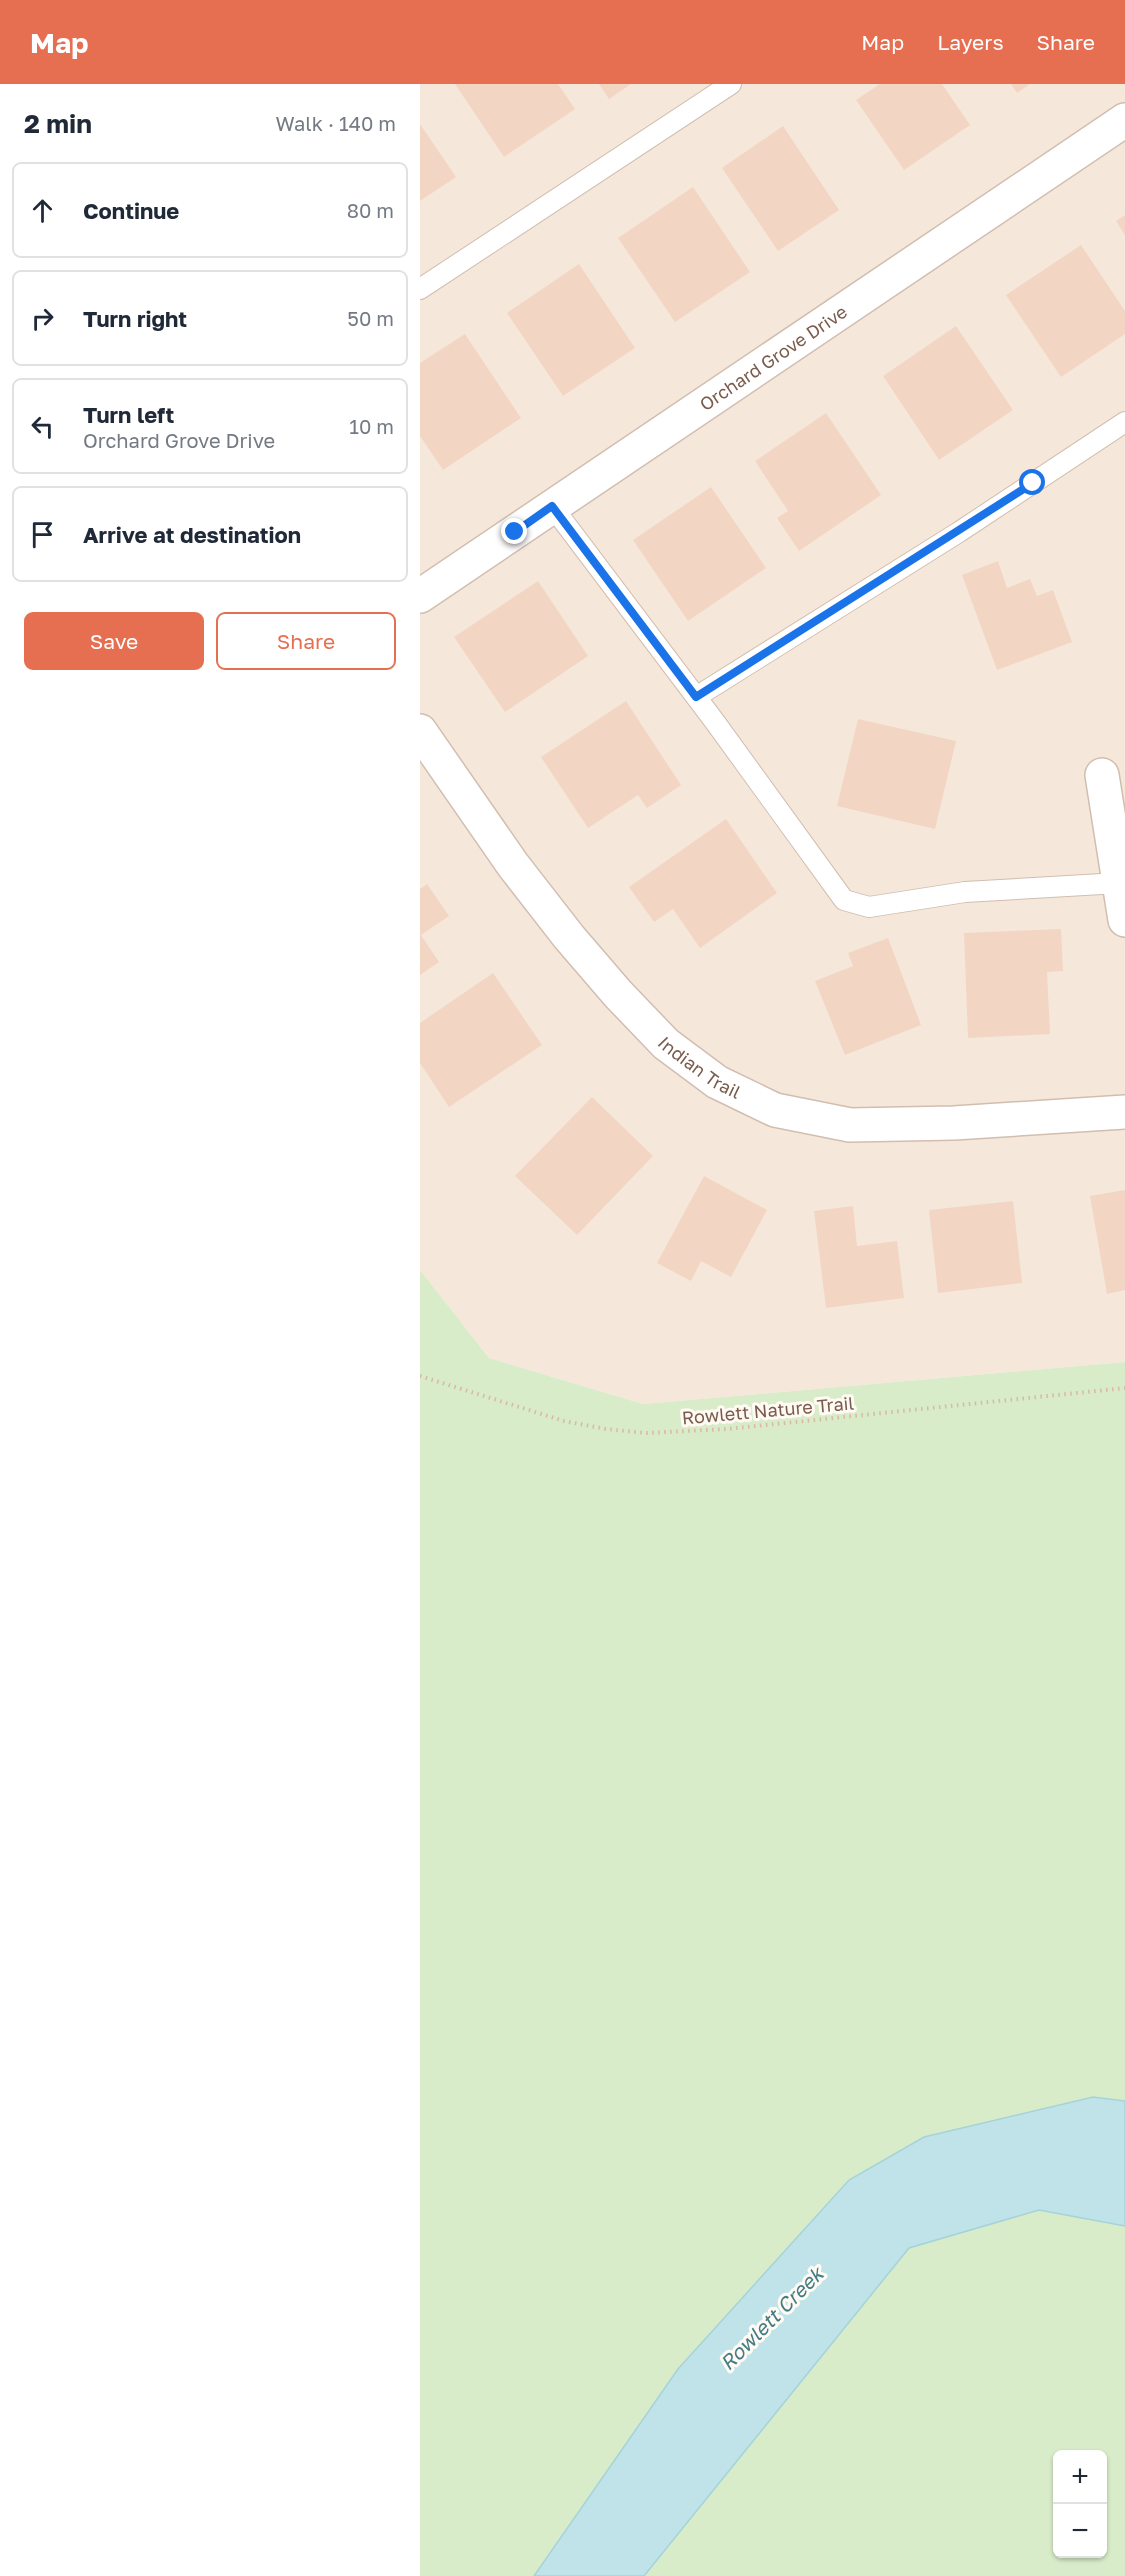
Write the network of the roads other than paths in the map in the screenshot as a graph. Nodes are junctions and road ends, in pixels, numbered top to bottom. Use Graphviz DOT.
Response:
graph roads {
  1 [pos="731,84"];
  2 [pos="1125,120"];
  3 [pos="420,289"];
  4 [pos="1125,422"];
  5 [pos="552,506"];
  6 [pos="420,596"];
  7 [pos="696,697"];
  8 [pos="420,731"];
  9 [pos="1102,775"];
  10 [pos="1119,883"];
  11 [pos="1125,920"];
  12 [pos="1125,1112"];
  1 -- 3 [label="lane"];
  2 -- 5 [label="street, Orchard Grove Drive"];
  4 -- 7 [label="lane"];
  5 -- 6 [label="street, Orchard Grove Drive"];
  5 -- 7 [label="lane"];
  7 -- 10 [label="lane"];
  8 -- 12 [label="street, Indian Trail"];
  9 -- 10 [label="street"];
  10 -- 11 [label="street"];
}
